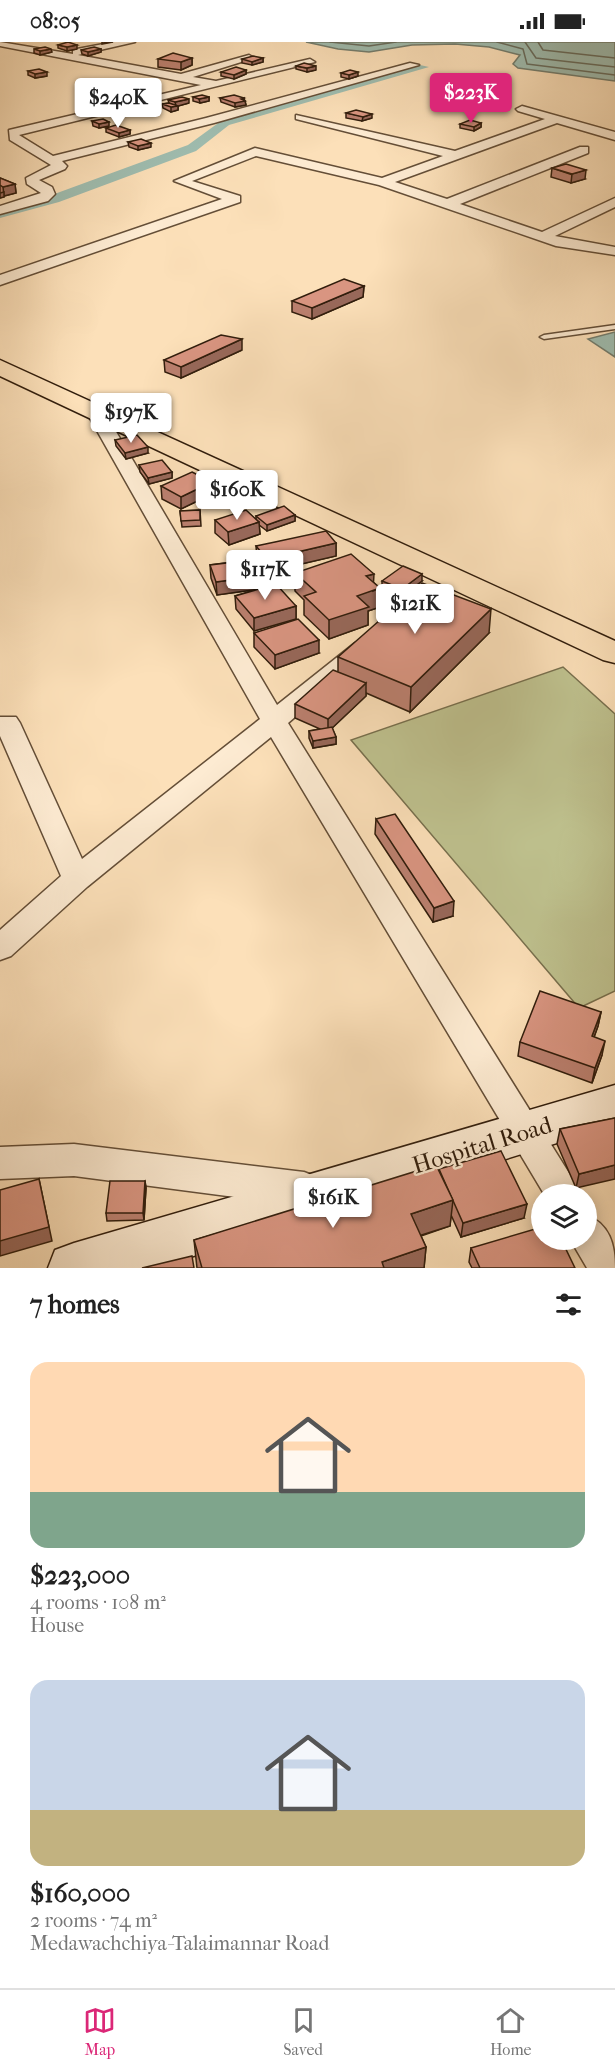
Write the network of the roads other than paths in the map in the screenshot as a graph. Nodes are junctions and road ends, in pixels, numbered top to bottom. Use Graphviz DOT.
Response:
graph roads {
  1 [pos="130,42"];
  2 [pos="0,43"];
  3 [pos="63,55"];
  4 [pos="249,58"];
  5 [pos="310,62"];
  6 [pos="414,65"];
  7 [pos="180,77"];
  8 [pos="223,85"];
  9 [pos="522,109"];
  10 [pos="300,117"];
  11 [pos="555,119"];
  12 [pos="615,135"];
  13 [pos="584,150"];
  14 [pos="455,155"];
  15 [pos="52,160"];
  16 [pos="383,182"];
  17 [pos="615,202"];
  18 [pos="447,204"];
  19 [pos="0,210"];
  20 [pos="542,237"];
  21 [pos="615,250"];
  22 [pos="0,280"];
  23 [pos="615,327"];
  24 [pos="544,337"];
  25 [pos="0,368"];
  26 [pos="96,413"];
  27 [pos="381,633"];
  28 [pos="615,653"];
  29 [pos="2,718"];
  30 [pos="274,721"];
  31 [pos="77,879"];
  32 [pos="0,948"];
  33 [pos="615,1105"];
  34 [pos="526,1132"];
  35 [pos="0,1163"];
  36 [pos="558,1184"];
  37 [pos="324,1192"];
  38 [pos="597,1250"];
  39 [pos="82,1267"];
  40 [pos="608,1268"];
  1 -- 3 [label="street"];
  2 -- 3 [label="street"];
  3 -- 7 [label="street"];
  4 -- 7 [label="street"];
  5 -- 8 [label="street"];
  6 -- 15 [label="street"];
  7 -- 8 [label="street"];
  8 -- 15 [label="street"];
  9 -- 11 [label="street"];
  10 -- 14 [label="street"];
  11 -- 12 [label="street"];
  11 -- 14 [label="street"];
  13 -- 18 [label="street"];
  14 -- 16 [label="street"];
  15 -- 19 [label="street"];
  16 -- 18 [label="street"];
  16 -- 22 [label="street"];
  17 -- 20 [label="street"];
  18 -- 20 [label="street"];
  20 -- 21 [label="street"];
  23 -- 24 [label="lane"];
  25 -- 26 [label="highway"];
  26 -- 28 [label="highway"];
  26 -- 30 [label="street"];
  27 -- 30 [label="street"];
  29 -- 31 [label="street"];
  30 -- 31 [label="street"];
  30 -- 34 [label="street"];
  31 -- 32 [label="street"];
  33 -- 34 [label="street, Hospital Road"];
  34 -- 36 [label="street"];
  34 -- 37 [label="street, Hospital Road"];
  35 -- 37 [label="street"];
  37 -- 39 [label="street, Hospital Road"];
  38 -- 40 [label="street"];
}
